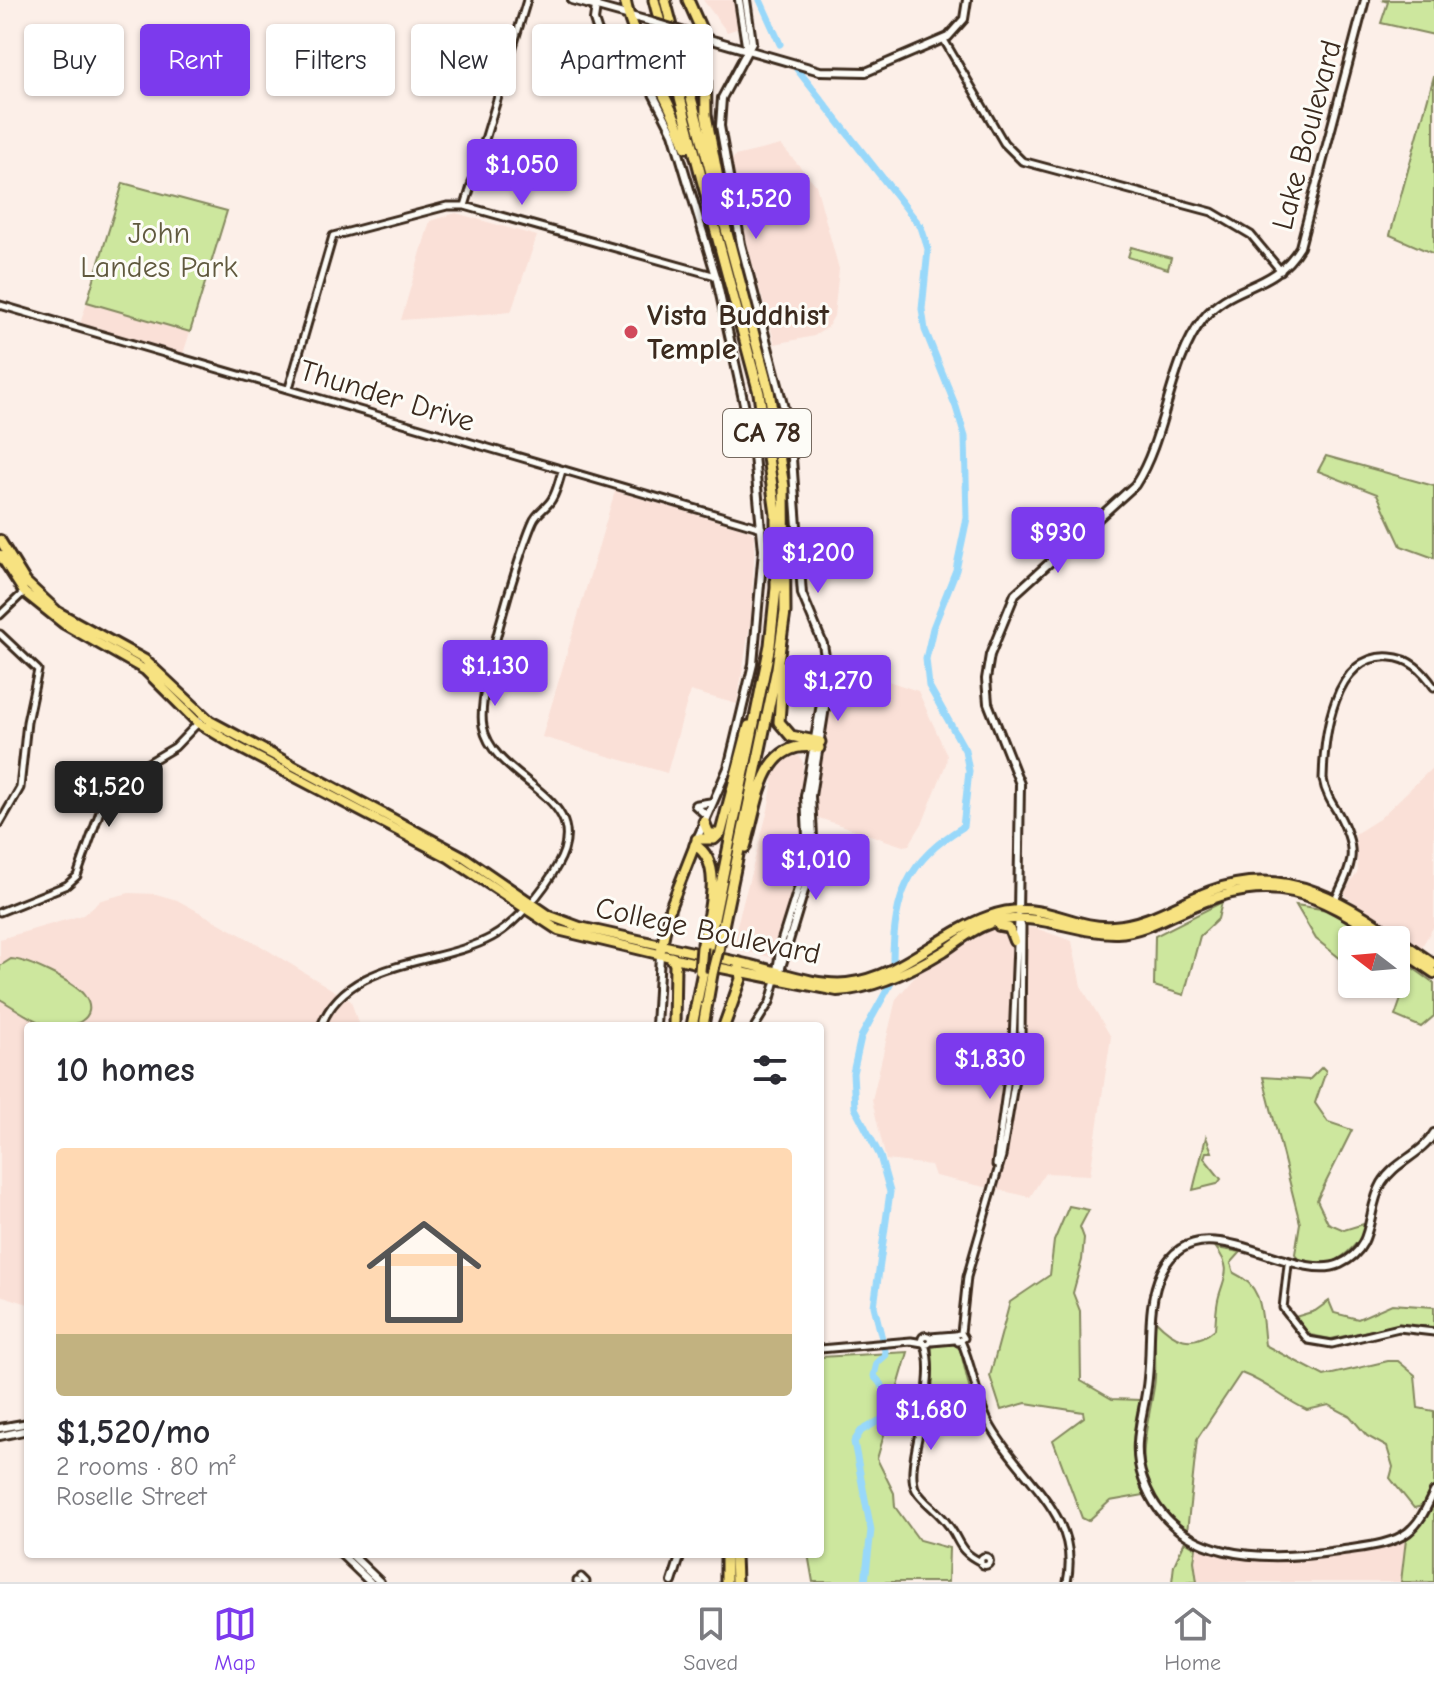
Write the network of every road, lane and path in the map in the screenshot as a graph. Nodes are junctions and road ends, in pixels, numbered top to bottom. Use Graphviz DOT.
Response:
graph roads {
  1 [pos="527,0"];
  2 [pos="572,0"];
  3 [pos="625,0"];
  4 [pos="654,0"];
  5 [pos="665,0"];
  6 [pos="688,0"];
  7 [pos="739,0"];
  8 [pos="746,0"];
  9 [pos="967,0"];
  10 [pos="1365,0"];
  11 [pos="596,3"];
  12 [pos="628,16"];
  13 [pos="659,24"];
  14 [pos="699,24"];
  15 [pos="713,40"];
  16 [pos="944,40"];
  17 [pos="747,51"];
  18 [pos="706,96"];
  19 [pos="698,171"];
  20 [pos="465,206"];
  21 [pos="723,222"];
  22 [pos="1281,271"];
  23 [pos="716,276"];
  24 [pos="0,305"];
  25 [pos="289,388"];
  26 [pos="562,471"];
  27 [pos="762,528"];
  28 [pos="0,540"];
  29 [pos="0,555"];
  30 [pos="27,589"];
  31 [pos="785,612"];
  32 [pos="0,615"];
  33 [pos="0,634"];
  34 [pos="1434,687"];
  35 [pos="759,702"];
  36 [pos="201,720"];
  37 [pos="816,745"];
  38 [pos="713,802"];
  39 [pos="706,819"];
  40 [pos="0,823"];
  41 [pos="721,832"];
  42 [pos="696,842"];
  43 [pos="734,872"];
  44 [pos="1335,902"];
  45 [pos="526,905"];
  46 [pos="0,912"];
  47 [pos="1018,915"];
  48 [pos="1106,926"];
  49 [pos="1367,926"];
  50 [pos="974,930"];
  51 [pos="1092,931"];
  52 [pos="1014,941"];
  53 [pos="934,946"];
  54 [pos="709,949"];
  55 [pos="661,950"];
  56 [pos="671,957"];
  57 [pos="1410,957"];
  58 [pos="1434,964"];
  59 [pos="741,968"];
  60 [pos="910,970"];
  61 [pos="705,972"];
  62 [pos="1434,973"];
  63 [pos="778,974"];
  64 [pos="836,987"];
  65 [pos="323,1022"];
  66 [pos="656,1022"];
  67 [pos="674,1022"];
  68 [pos="693,1022"];
  69 [pos="703,1022"];
  70 [pos="725,1022"];
  71 [pos="758,1022"];
  72 [pos="1434,1133"];
  73 [pos="996,1170"];
  74 [pos="1288,1265"];
  75 [pos="1434,1332"];
  76 [pos="958,1337"];
  77 [pos="927,1341"];
  78 [pos="824,1349"];
  79 [pos="24,1424"];
  80 [pos="0,1428"];
  81 [pos="24,1431"];
  82 [pos="0,1436"];
  83 [pos="1434,1492"];
  84 [pos="345,1558"];
  85 [pos="355,1558"];
  86 [pos="680,1558"];
  87 [pos="726,1558"];
  88 [pos="735,1558"];
  89 [pos="982,1559"];
  90 [pos="370,1582"];
  91 [pos="380,1582"];
  92 [pos="672,1582"];
  93 [pos="726,1582"];
  94 [pos="736,1582"];
  95 [pos="1067,1582"];
  1 -- 20 [label="street"];
  2 -- 11 [label="main road"];
  3 -- 12 [label="highway"];
  4 -- 19 [label="highway, CA 78"];
  5 -- 21 [label="highway, CA 78"];
  6 -- 14 [label="highway"];
  7 -- 17 [label="main road"];
  8 -- 17 [label="main road"];
  9 -- 16 [label="main road"];
  10 -- 22 [label="main road, Lake Boulevard"];
  11 -- 12 [label="main road"];
  11 -- 23 [label="main road"];
  12 -- 13 [label="main road, bridge"];
  12 -- 19 [label="highway"];
  15 -- 17 [label="main road"];
  16 -- 17 [label="main road"];
  16 -- 22 [label="street"];
  17 -- 37 [label="main road"];
  18 -- 21 [label="highway"];
  19 -- 35 [label="highway, CA 78"];
  20 -- 23 [label="street"];
  20 -- 25 [label="street"];
  21 -- 31 [label="highway, CA 78"];
  22 -- 47 [label="main road, Lake Boulevard"];
  23 -- 27 [label="main road"];
  24 -- 25 [label="street, Thunder Drive"];
  25 -- 26 [label="street, Thunder Drive"];
  26 -- 27 [label="street, Thunder Drive"];
  26 -- 45 [label="street"];
  27 -- 38 [label="main road"];
  28 -- 30 [label="main road, College Boulevard"];
  29 -- 30 [label="main road, College Boulevard"];
  30 -- 32 [label="street"];
  30 -- 36 [label="main road, College Boulevard"];
  31 -- 37 [label="highway"];
  31 -- 43 [label="highway, CA 78"];
  33 -- 40 [label="street"];
  34 -- 44 [label="street"];
  35 -- 41 [label="highway"];
  35 -- 54 [label="highway, CA 78"];
  36 -- 45 [label="main road, College Boulevard"];
  36 -- 46 [label="street"];
  37 -- 43 [label="highway"];
  37 -- 63 [label="main road"];
  38 -- 39 [label="main road"];
  38 -- 39 [label="main road"];
  39 -- 41 [label="highway"];
  39 -- 42 [label="main road"];
  41 -- 42 [label="highway"];
  42 -- 54 [label="highway"];
  42 -- 55 [label="main road"];
  43 -- 54 [label="highway, CA 78"];
  44 -- 48 [label="main road, College Boulevard"];
  44 -- 49 [label="main road, College Boulevard"];
  44 -- 51 [label="main road, College Boulevard"];
  44 -- 58 [label="main road, College Boulevard"];
  45 -- 55 [label="main road, College Boulevard"];
  45 -- 65 [label="street"];
  47 -- 48 [label="main road, College Boulevard"];
  47 -- 50 [label="main road, College Boulevard"];
  47 -- 51 [label="main road, College Boulevard"];
  47 -- 52 [label="street"];
  47 -- 53 [label="main road, College Boulevard"];
  47 -- 73 [label="street"];
  48 -- 51 [label="main road"];
  50 -- 52 [label="main road"];
  50 -- 60 [label="main road, College Boulevard"];
  52 -- 73 [label="street"];
  53 -- 60 [label="main road"];
  53 -- 64 [label="main road, College Boulevard"];
  54 -- 61 [label="highway, CA 78, bridge"];
  54 -- 61 [label="highway, bridge"];
  55 -- 56 [label="main road, College Boulevard"];
  55 -- 59 [label="main road, College Boulevard"];
  55 -- 66 [label="main road"];
  56 -- 59 [label="main road, College Boulevard"];
  56 -- 67 [label="highway"];
  57 -- 62 [label="main road"];
  59 -- 63 [label="main road, College Boulevard"];
  59 -- 70 [label="highway"];
  60 -- 64 [label="main road, College Boulevard"];
  61 -- 68 [label="highway, CA 78"];
  61 -- 69 [label="highway, CA 78"];
  63 -- 64 [label="main road, College Boulevard"];
  63 -- 64 [label="main road, College Boulevard"];
  63 -- 71 [label="street"];
  72 -- 83 [label="main road"];
  73 -- 76 [label="street"];
  74 -- 75 [label="street"];
  76 -- 77 [label="street"];
  76 -- 95 [label="street"];
  77 -- 78 [label="street"];
  77 -- 89 [label="street"];
  79 -- 80 [label="main road"];
  81 -- 82 [label="main road"];
  84 -- 90 [label="main road"];
  85 -- 91 [label="main road"];
  86 -- 92 [label="main road"];
  87 -- 93 [label="highway"];
  88 -- 94 [label="highway"];
}
